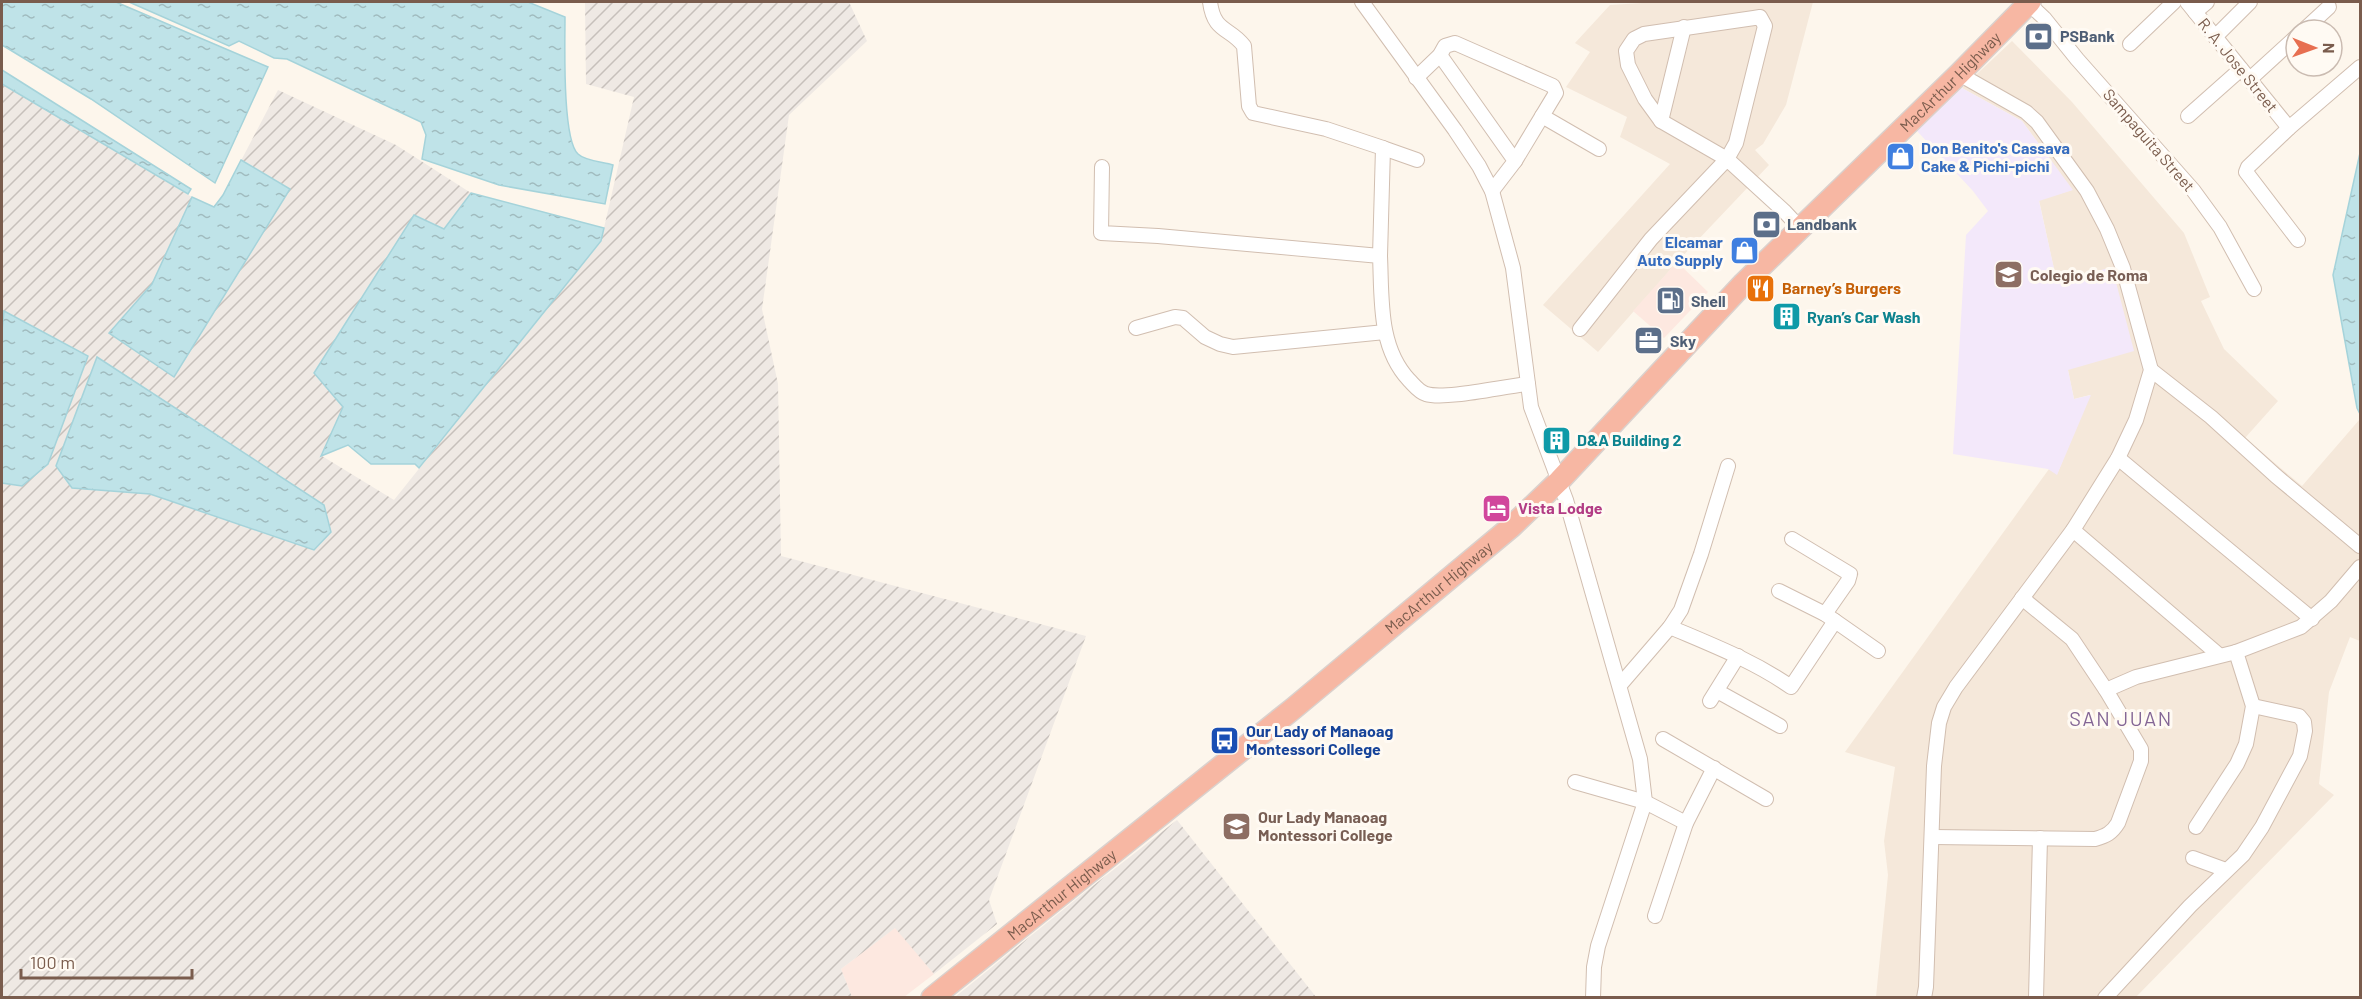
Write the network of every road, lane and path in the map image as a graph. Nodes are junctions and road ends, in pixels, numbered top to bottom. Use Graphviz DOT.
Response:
graph roads {
  1 [pos="1210,2"];
  2 [pos="1362,2"];
  3 [pos="2029,2"];
  4 [pos="2174,2"];
  5 [pos="2207,2"];
  6 [pos="2250,2"];
  7 [pos="2329,6"];
  8 [pos="2191,7"];
  9 [pos="2316,18"];
  10 [pos="1684,27"];
  11 [pos="2216,37"];
  12 [pos="2130,44"];
  13 [pos="2284,46"];
  14 [pos="1440,54"];
  15 [pos="2360,67"];
  16 [pos="1959,74"];
  17 [pos="2246,74"];
  18 [pos="1416,78"];
  19 [pos="2188,116"];
  20 [pos="1542,117"];
  21 [pos="1661,121"];
  22 [pos="2289,128"];
  23 [pos="1383,148"];
  24 [pos="1599,149"];
  25 [pos="1727,159"];
  26 [pos="1417,160"];
  27 [pos="1515,161"];
  28 [pos="1102,167"];
  29 [pos="1492,192"];
  30 [pos="1799,227"];
  31 [pos="2298,240"];
  32 [pos="1380,256"];
  33 [pos="2254,289"];
  34 [pos="1136,328"];
  35 [pos="1580,329"];
  36 [pos="1385,332"];
  37 [pos="2151,370"];
  38 [pos="1528,384"];
  39 [pos="2118,458"];
  40 [pos="1728,466"];
  41 [pos="1559,481"];
  42 [pos="2073,530"];
  43 [pos="1792,539"];
  44 [pos="2361,546"];
  45 [pos="2361,567"];
  46 [pos="1779,591"];
  47 [pos="2022,598"];
  48 [pos="1830,618"];
  49 [pos="2312,619"];
  50 [pos="1670,627"];
  51 [pos="1878,651"];
  52 [pos="2236,652"];
  53 [pos="2219,655"];
  54 [pos="1738,656"];
  55 [pos="1620,685"];
  56 [pos="2106,690"];
  57 [pos="2253,706"];
  58 [pos="1780,726"];
  59 [pos="1662,739"];
  60 [pos="1714,768"];
  61 [pos="1575,782"];
  62 [pos="1766,798"];
  63 [pos="1645,802"];
  64 [pos="1686,823"];
  65 [pos="2196,827"];
  66 [pos="1933,837"];
  67 [pos="2040,838"];
  68 [pos="2193,858"];
  69 [pos="2226,870"];
  70 [pos="1655,916"];
  71 [pos="932,998"];
  72 [pos="1593,998"];
  73 [pos="1923,998"];
  74 [pos="2036,998"];
  75 [pos="2105,998"];
  1 -- 23 [label="street"];
  2 -- 18 [label="street"];
  3 -- 16 [label="highway, MacArthur Highway"];
  3 -- 33 [label="street, Sampaguita Street"];
  4 -- 12 [label="street"];
  5 -- 8 [label="street"];
  6 -- 11 [label="street"];
  7 -- 9 [label="street"];
  8 -- 11 [label="street, R. A. Jose Street"];
  10 -- 21 [label="street"];
  10 -- 21 [label="street"];
  10 -- 25 [label="street"];
  11 -- 17 [label="street, R. A. Jose Street"];
  13 -- 17 [label="street"];
  14 -- 18 [label="street"];
  14 -- 20 [label="street"];
  14 -- 27 [label="street"];
  15 -- 22 [label="street"];
  16 -- 30 [label="highway, MacArthur Highway"];
  16 -- 37 [label="street"];
  17 -- 19 [label="street"];
  17 -- 22 [label="street, R. A. Jose Street"];
  18 -- 29 [label="street"];
  20 -- 24 [label="street"];
  20 -- 27 [label="street"];
  21 -- 25 [label="street"];
  22 -- 31 [label="street"];
  23 -- 26 [label="street"];
  23 -- 32 [label="street"];
  25 -- 30 [label="street"];
  25 -- 35 [label="street"];
  27 -- 29 [label="street"];
  28 -- 32 [label="street"];
  29 -- 38 [label="street"];
  30 -- 41 [label="highway, MacArthur Highway"];
  32 -- 36 [label="street"];
  34 -- 36 [label="street"];
  36 -- 38 [label="street"];
  37 -- 39 [label="street"];
  37 -- 44 [label="street"];
  38 -- 41 [label="street"];
  39 -- 42 [label="street"];
  39 -- 49 [label="street"];
  40 -- 50 [label="street"];
  41 -- 55 [label="street"];
  41 -- 71 [label="highway, MacArthur Highway"];
  42 -- 47 [label="street"];
  42 -- 53 [label="street"];
  43 -- 48 [label="street"];
  45 -- 49 [label="street"];
  46 -- 48 [label="street"];
  47 -- 56 [label="street"];
  47 -- 66 [label="street"];
  48 -- 51 [label="street"];
  48 -- 54 [label="street"];
  49 -- 52 [label="street"];
  50 -- 54 [label="street"];
  50 -- 55 [label="street"];
  52 -- 53 [label="street"];
  52 -- 57 [label="street"];
  53 -- 56 [label="street"];
  54 -- 58 [label="street"];
  55 -- 63 [label="street"];
  56 -- 67 [label="street"];
  57 -- 65 [label="street"];
  57 -- 69 [label="street"];
  59 -- 60 [label="street"];
  60 -- 62 [label="street"];
  60 -- 64 [label="street"];
  61 -- 63 [label="street"];
  63 -- 64 [label="street"];
  63 -- 72 [label="street"];
  64 -- 70 [label="street"];
  66 -- 67 [label="street"];
  66 -- 73 [label="street"];
  67 -- 74 [label="street"];
  68 -- 69 [label="street"];
  69 -- 75 [label="street"];
}
